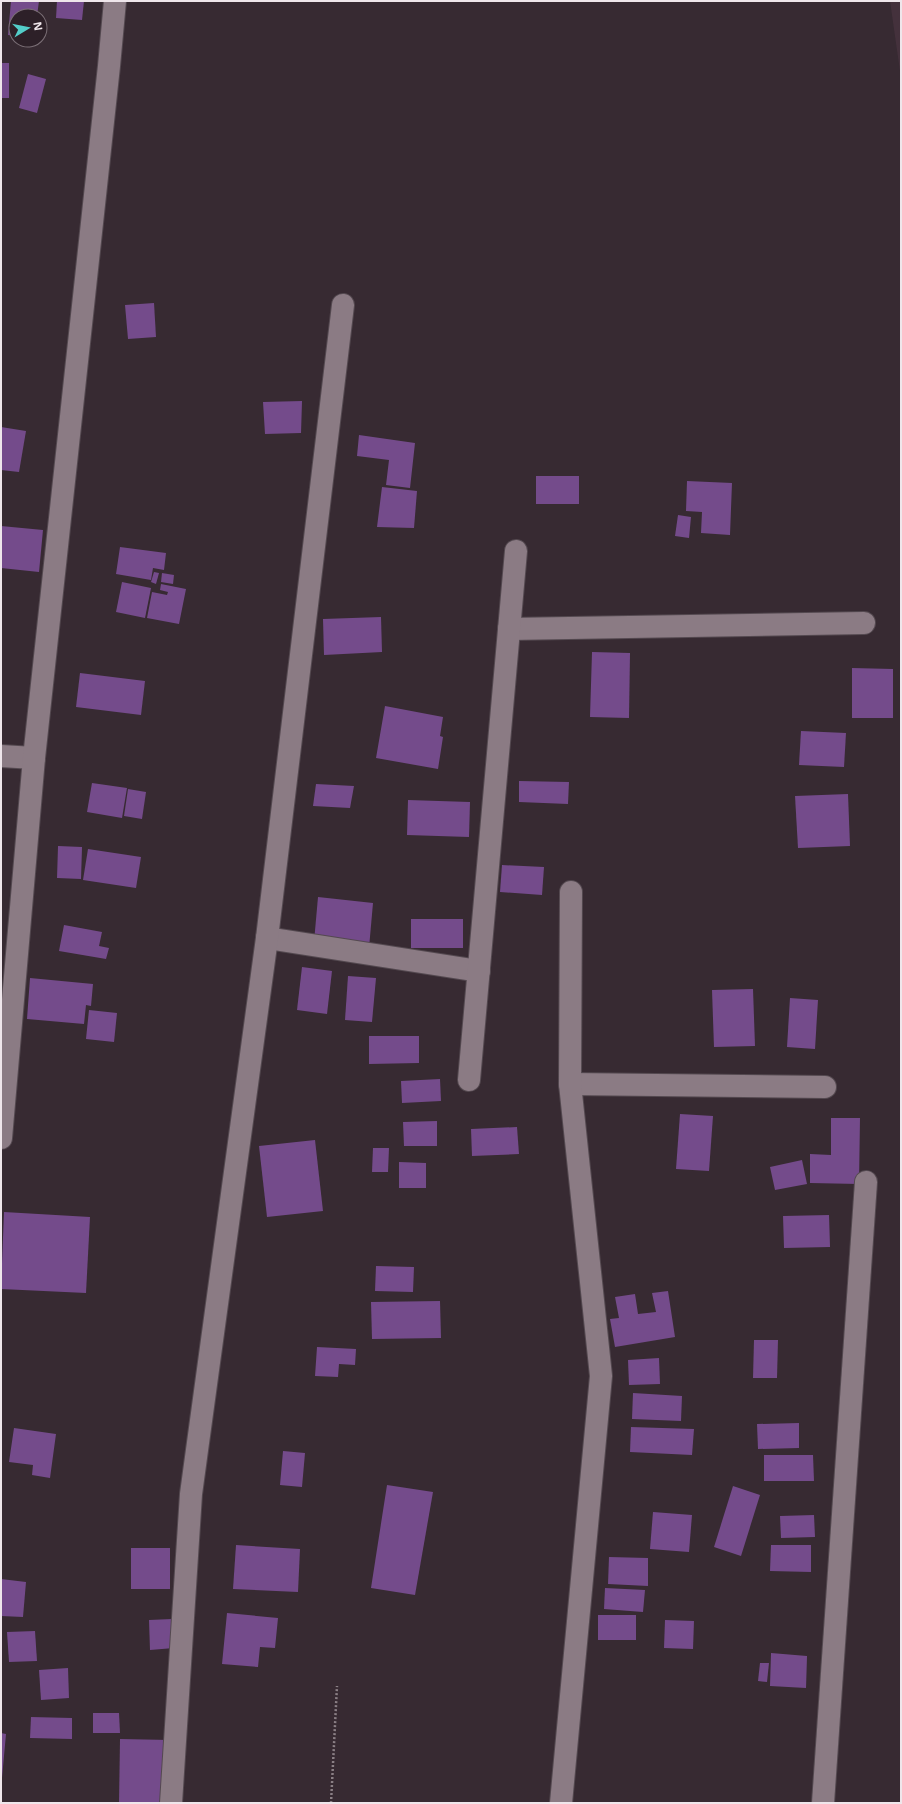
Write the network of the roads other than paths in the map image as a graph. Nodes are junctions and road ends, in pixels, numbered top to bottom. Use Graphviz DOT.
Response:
graph roads {
  1 [pos="115,1"];
  2 [pos="344,305"];
  3 [pos="516,551"];
  4 [pos="864,622"];
  5 [pos="510,629"];
  6 [pos="1,756"];
  7 [pos="34,758"];
  8 [pos="571,892"];
  9 [pos="267,938"];
  10 [pos="479,971"];
  11 [pos="469,1080"];
  12 [pos="570,1084"];
  13 [pos="825,1087"];
  14 [pos="1,1138"];
  15 [pos="866,1182"];
  16 [pos="171,1803"];
  17 [pos="561,1803"];
  18 [pos="823,1803"];
  1 -- 7 [label="street"];
  2 -- 9 [label="street"];
  3 -- 5 [label="street"];
  4 -- 5 [label="street"];
  5 -- 10 [label="street"];
  6 -- 7 [label="street"];
  7 -- 14 [label="street"];
  8 -- 12 [label="street"];
  9 -- 10 [label="street"];
  9 -- 16 [label="street"];
  10 -- 11 [label="street"];
  12 -- 13 [label="street"];
  12 -- 17 [label="street"];
  15 -- 18 [label="street"];
}
